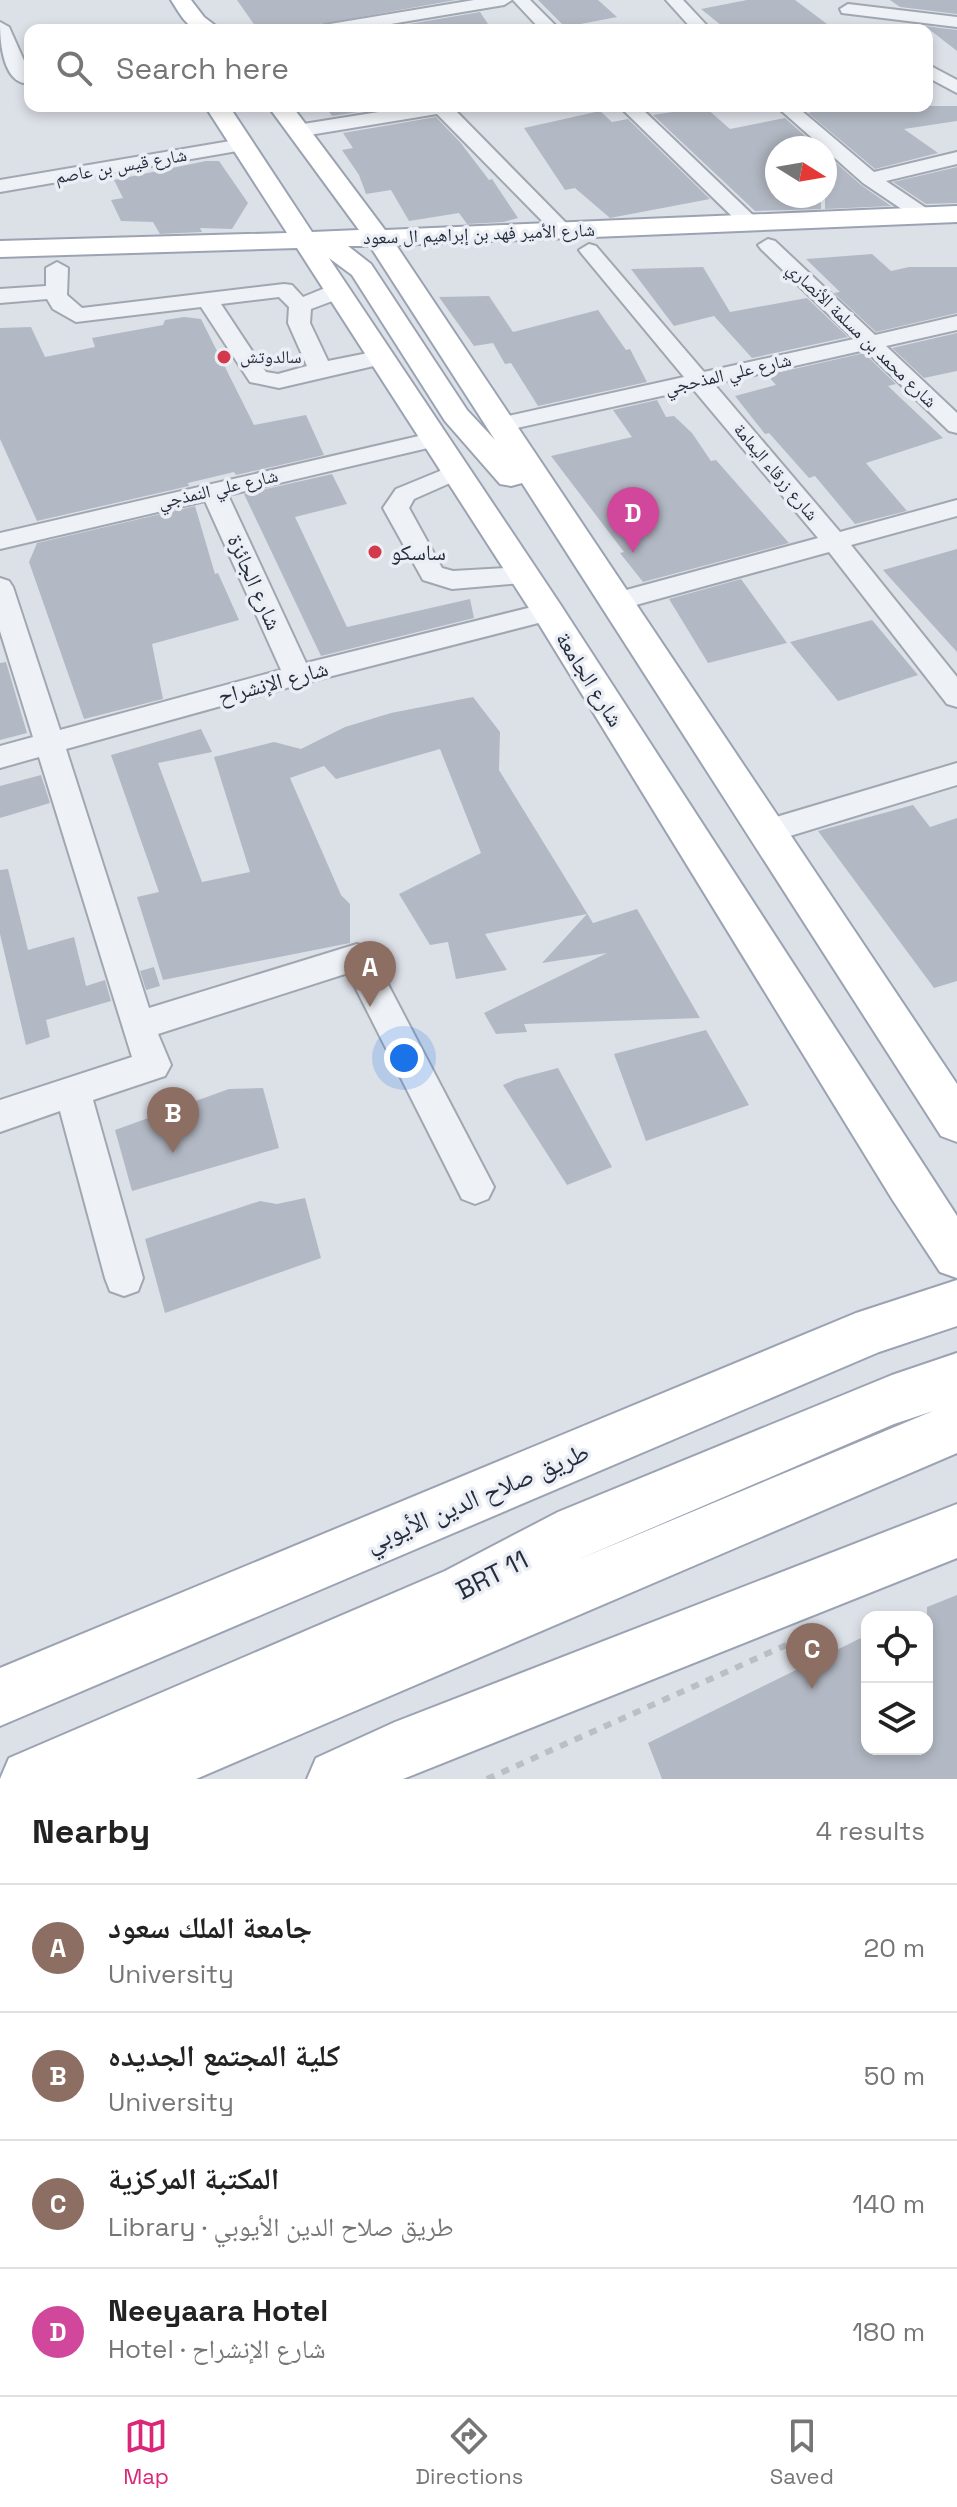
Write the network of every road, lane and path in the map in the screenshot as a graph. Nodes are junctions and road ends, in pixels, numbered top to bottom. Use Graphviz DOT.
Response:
graph roads {
  1 [pos="181,0"];
  2 [pos="364,0"];
  3 [pos="504,0"];
  4 [pos="521,0"];
  5 [pos="674,0"];
  6 [pos="842,4"];
  7 [pos="893,8"];
  8 [pos="212,20"];
  9 [pos="957,22"];
  10 [pos="386,24"];
  11 [pos="397,24"];
  12 [pos="545,24"];
  13 [pos="696,24"];
  14 [pos="861,24"];
  15 [pos="879,24"];
  16 [pos="0,27"];
  17 [pos="24,73"];
  18 [pos="933,73"];
  19 [pos="24,77"];
  20 [pos="0,81"];
  21 [pos="957,88"];
  22 [pos="225,112"];
  23 [pos="408,112"];
  24 [pos="449,112"];
  25 [pos="634,112"];
  26 [pos="792,112"];
  27 [pos="271,131"];
  28 [pos="957,158"];
  29 [pos="870,179"];
  30 [pos="0,186"];
  31 [pos="957,214"];
  32 [pos="925,216"];
  33 [pos="750,223"];
  34 [pos="564,232"];
  35 [pos="957,238"];
  36 [pos="345,243"];
  37 [pos="768,245"];
  38 [pos="0,249"];
  39 [pos="589,250"];
  40 [pos="0,270"];
  41 [pos="57,280"];
  42 [pos="338,291"];
  43 [pos="0,296"];
  44 [pos="206,298"];
  45 [pos="300,306"];
  46 [pos="957,323"];
  47 [pos="870,342"];
  48 [pos="383,357"];
  49 [pos="320,369"];
  50 [pos="699,381"];
  51 [pos="499,425"];
  52 [pos="957,426"];
  53 [pos="436,439"];
  54 [pos="457,471"];
  55 [pos="213,490"];
  56 [pos="957,508"];
  57 [pos="558,515"];
  58 [pos="0,541"];
  59 [pos="835,542"];
  60 [pos="525,576"];
  61 [pos="0,587"];
  62 [pos="614,602"];
  63 [pos="548,612"];
  64 [pos="297,675"];
  65 [pos="957,697"];
  66 [pos="49,744"];
  67 [pos="0,757"];
  68 [pos="957,774"];
  69 [pos="767,831"];
  70 [pos="138,1026"];
  71 [pos="73,1092"];
  72 [pos="0,1116"];
  73 [pos="957,1122"];
  74 [pos="475,1187"];
  75 [pos="957,1256"];
  76 [pos="124,1278"];
  77 [pos="957,1303"];
  78 [pos="957,1378"];
  79 [pos="957,1427"];
  80 [pos="957,1531"];
  81 [pos="823,1629"];
  82 [pos="0,1697"];
  83 [pos="30,1779"];
  84 [pos="126,1779"];
  85 [pos="337,1779"];
  86 [pos="487,1779"];
  1 -- 8 [label="main road"];
  2 -- 10 [label="street"];
  3 -- 11 [label="street"];
  4 -- 12 [label="street"];
  5 -- 13 [label="street"];
  6 -- 7 [label="street"];
  6 -- 14 [label="street"];
  7 -- 9 [label="street"];
  7 -- 15 [label="street"];
  16 -- 17 [label="street"];
  18 -- 21 [label="street"];
  19 -- 20 [label="street"];
  22 -- 27 [label="main road, شارع الجامعة"];
  23 -- 27 [label="street, شارع قيس بن عاصم"];
  24 -- 34 [label="street"];
  25 -- 33 [label="street"];
  26 -- 29 [label="street"];
  27 -- 30 [label="street, شارع قيس بن عاصم"];
  27 -- 36 [label="main road, شارع الجامعة"];
  27 -- 36 [label="main road, شارع الجامعة"];
  28 -- 29 [label="street"];
  29 -- 32 [label="street"];
  31 -- 32 [label="main road, شارع الأمير فهد بن إبراهيم ال سعود"];
  32 -- 33 [label="main road, شارع الأمير فهد بن إبراهيم ال سعود"];
  33 -- 34 [label="main road, شارع الأمير فهد بن إبراهيم ال سعود"];
  34 -- 36 [label="main road, شارع الأمير فهد بن إبراهيم ال سعود"];
  35 -- 37 [label="main road, شارع الأمير فهد بن إبراهيم ال سعود"];
  36 -- 38 [label="main road, شارع الأمير فهد بن إبراهيم ال سعود"];
  36 -- 39 [label="main road, شارع الأمير فهد بن إبراهيم ال سعود"];
  36 -- 41 [label="main road, شارع الأمير فهد بن إبراهيم ال سعود"];
  36 -- 42 [label="main road, شارع الجامعة"];
  36 -- 51 [label="main road, شارع الجامعة"];
  36 -- 57 [label="main road"];
  37 -- 39 [label="main road, شارع الأمير فهد بن إبراهيم ال سعود"];
  37 -- 47 [label="street, شارع محمد بن مسلمة الأنصاري"];
  39 -- 50 [label="street, شارع زرقاء اليمامة"];
  40 -- 41 [label="main road, شارع الأمير فهد بن إبراهيم ال سعود"];
  41 -- 43 [label="street"];
  41 -- 44 [label="street"];
  42 -- 45 [label="street"];
  42 -- 48 [label="main road, شارع الجامعة"];
  44 -- 45 [label="street"];
  44 -- 49 [label="street"];
  45 -- 49 [label="street"];
  46 -- 47 [label="street, شارع علي المذحجي"];
  47 -- 50 [label="street, شارع علي المذحجي"];
  47 -- 52 [label="street, شارع محمد بن مسلمة الأنصاري"];
  48 -- 49 [label="street"];
  48 -- 53 [label="main road, شارع الجامعة"];
  50 -- 51 [label="street, شارع علي المذحجي"];
  50 -- 59 [label="street, شارع زرقاء اليمامة"];
  51 -- 57 [label="main road, شارع الجامعة"];
  53 -- 54 [label="main road, شارع الجامعة"];
  53 -- 55 [label="street, شارع علي النمذجي"];
  54 -- 60 [label="main road, شارع الجامعة"];
  54 -- 60 [label="street"];
  55 -- 58 [label="street, شارع علي النمذجي"];
  55 -- 64 [label="street, شارع الجائزة"];
  56 -- 59 [label="street"];
  57 -- 62 [label="main road, شارع الجامعة"];
  59 -- 62 [label="street"];
  59 -- 65 [label="street, شارع زرقاء اليمامة"];
  60 -- 63 [label="main road, شارع الجامعة"];
  61 -- 66 [label="street"];
  62 -- 69 [label="main road, شارع الجامعة"];
  63 -- 64 [label="street, شارع الإنشراح"];
  63 -- 75 [label="main road, شارع الجامعة"];
  64 -- 66 [label="street, شارع الإنشراح"];
  66 -- 67 [label="street, شارع الإنشراح"];
  66 -- 70 [label="street"];
  68 -- 69 [label="street"];
  69 -- 73 [label="main road, شارع الجامعة"];
  70 -- 71 [label="street"];
  70 -- 74 [label="street"];
  71 -- 72 [label="street"];
  71 -- 76 [label="street"];
  77 -- 82 [label="main road, طريق صلاح الدين الأيوبي"];
  78 -- 83 [label="main road, BRT 11"];
  79 -- 84 [label="main road, BRT 11"];
  80 -- 85 [label="main road"];
  81 -- 86 [label="path"];
}
